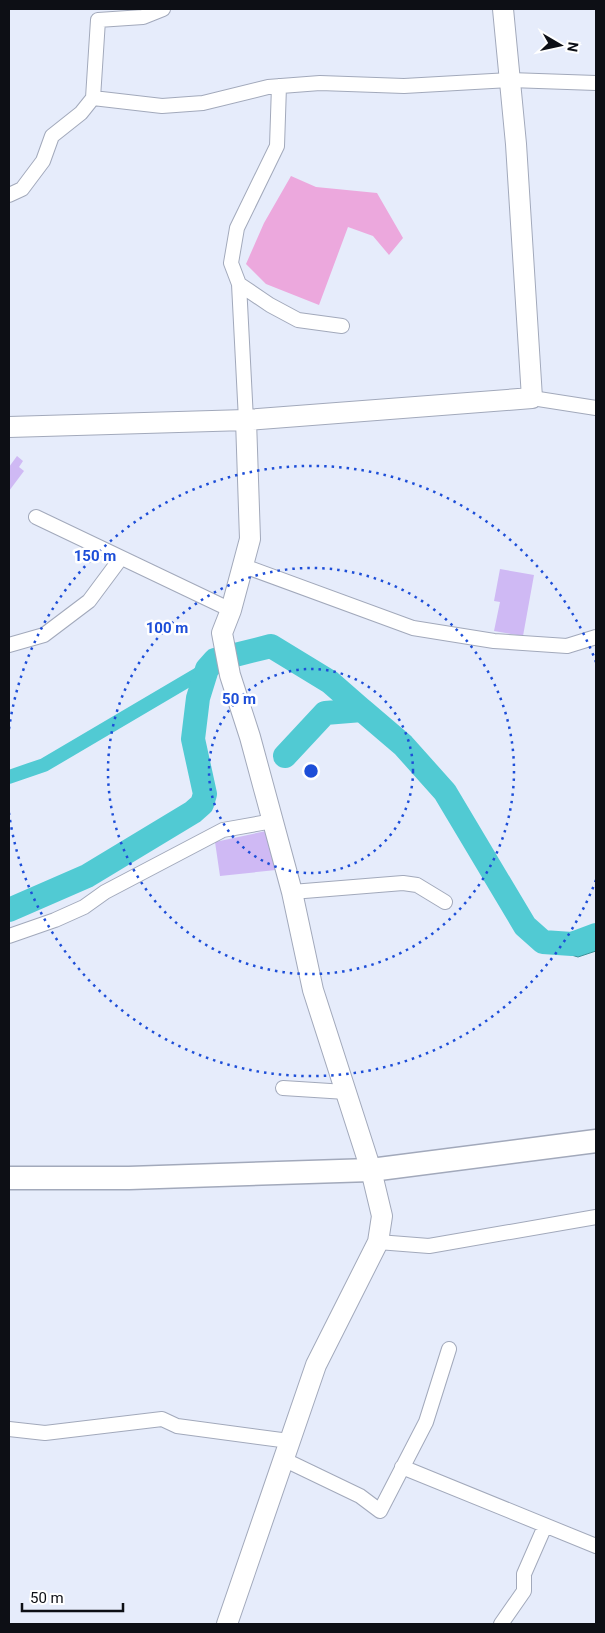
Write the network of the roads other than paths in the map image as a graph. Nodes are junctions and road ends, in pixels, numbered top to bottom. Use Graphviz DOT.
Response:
graph roads {
  1 [pos="163,9"];
  2 [pos="503,9"];
  3 [pos="510,80"];
  4 [pos="596,83"];
  5 [pos="278,86"];
  6 [pos="93,98"];
  7 [pos="9,195"];
  8 [pos="238,284"];
  9 [pos="342,326"];
  10 [pos="532,398"];
  11 [pos="596,408"];
  12 [pos="246,420"];
  13 [pos="11,432"];
  14 [pos="36,517"];
  15 [pos="121,558"];
  16 [pos="244,566"];
  17 [pos="231,610"];
  18 [pos="596,637"];
  19 [pos="9,645"];
  20 [pos="273,821"];
  21 [pos="292,892"];
  22 [pos="445,902"];
  23 [pos="9,936"];
  24 [pos="283,1088"];
  25 [pos="346,1092"];
  26 [pos="596,1141"];
  27 [pos="371,1170"];
  28 [pos="9,1178"];
  29 [pos="596,1217"];
  30 [pos="378,1242"];
  31 [pos="449,1349"];
  32 [pos="9,1429"];
  33 [pos="286,1450"];
  34 [pos="402,1467"];
  35 [pos="545,1526"];
  36 [pos="596,1546"];
  37 [pos="227,1624"];
  38 [pos="501,1624"];
  1 -- 6 [label="street"];
  2 -- 3 [label="street"];
  3 -- 4 [label="street"];
  3 -- 5 [label="street"];
  3 -- 10 [label="street"];
  5 -- 6 [label="street"];
  5 -- 8 [label="street"];
  6 -- 7 [label="street"];
  8 -- 9 [label="street"];
  8 -- 12 [label="street"];
  10 -- 11 [label="street"];
  10 -- 12 [label="street"];
  12 -- 13 [label="street"];
  12 -- 16 [label="street"];
  14 -- 15 [label="street"];
  15 -- 17 [label="street"];
  15 -- 19 [label="street"];
  16 -- 17 [label="street"];
  16 -- 18 [label="street"];
  17 -- 20 [label="street"];
  20 -- 21 [label="street"];
  20 -- 23 [label="street"];
  21 -- 22 [label="street"];
  21 -- 25 [label="street"];
  24 -- 25 [label="street"];
  25 -- 27 [label="street"];
  26 -- 27 [label="main road"];
  27 -- 28 [label="main road"];
  27 -- 30 [label="street"];
  29 -- 30 [label="street"];
  30 -- 33 [label="street"];
  31 -- 34 [label="street"];
  32 -- 33 [label="street"];
  33 -- 34 [label="street"];
  33 -- 37 [label="street"];
  34 -- 35 [label="street"];
  35 -- 36 [label="street"];
  35 -- 38 [label="street"];
}
